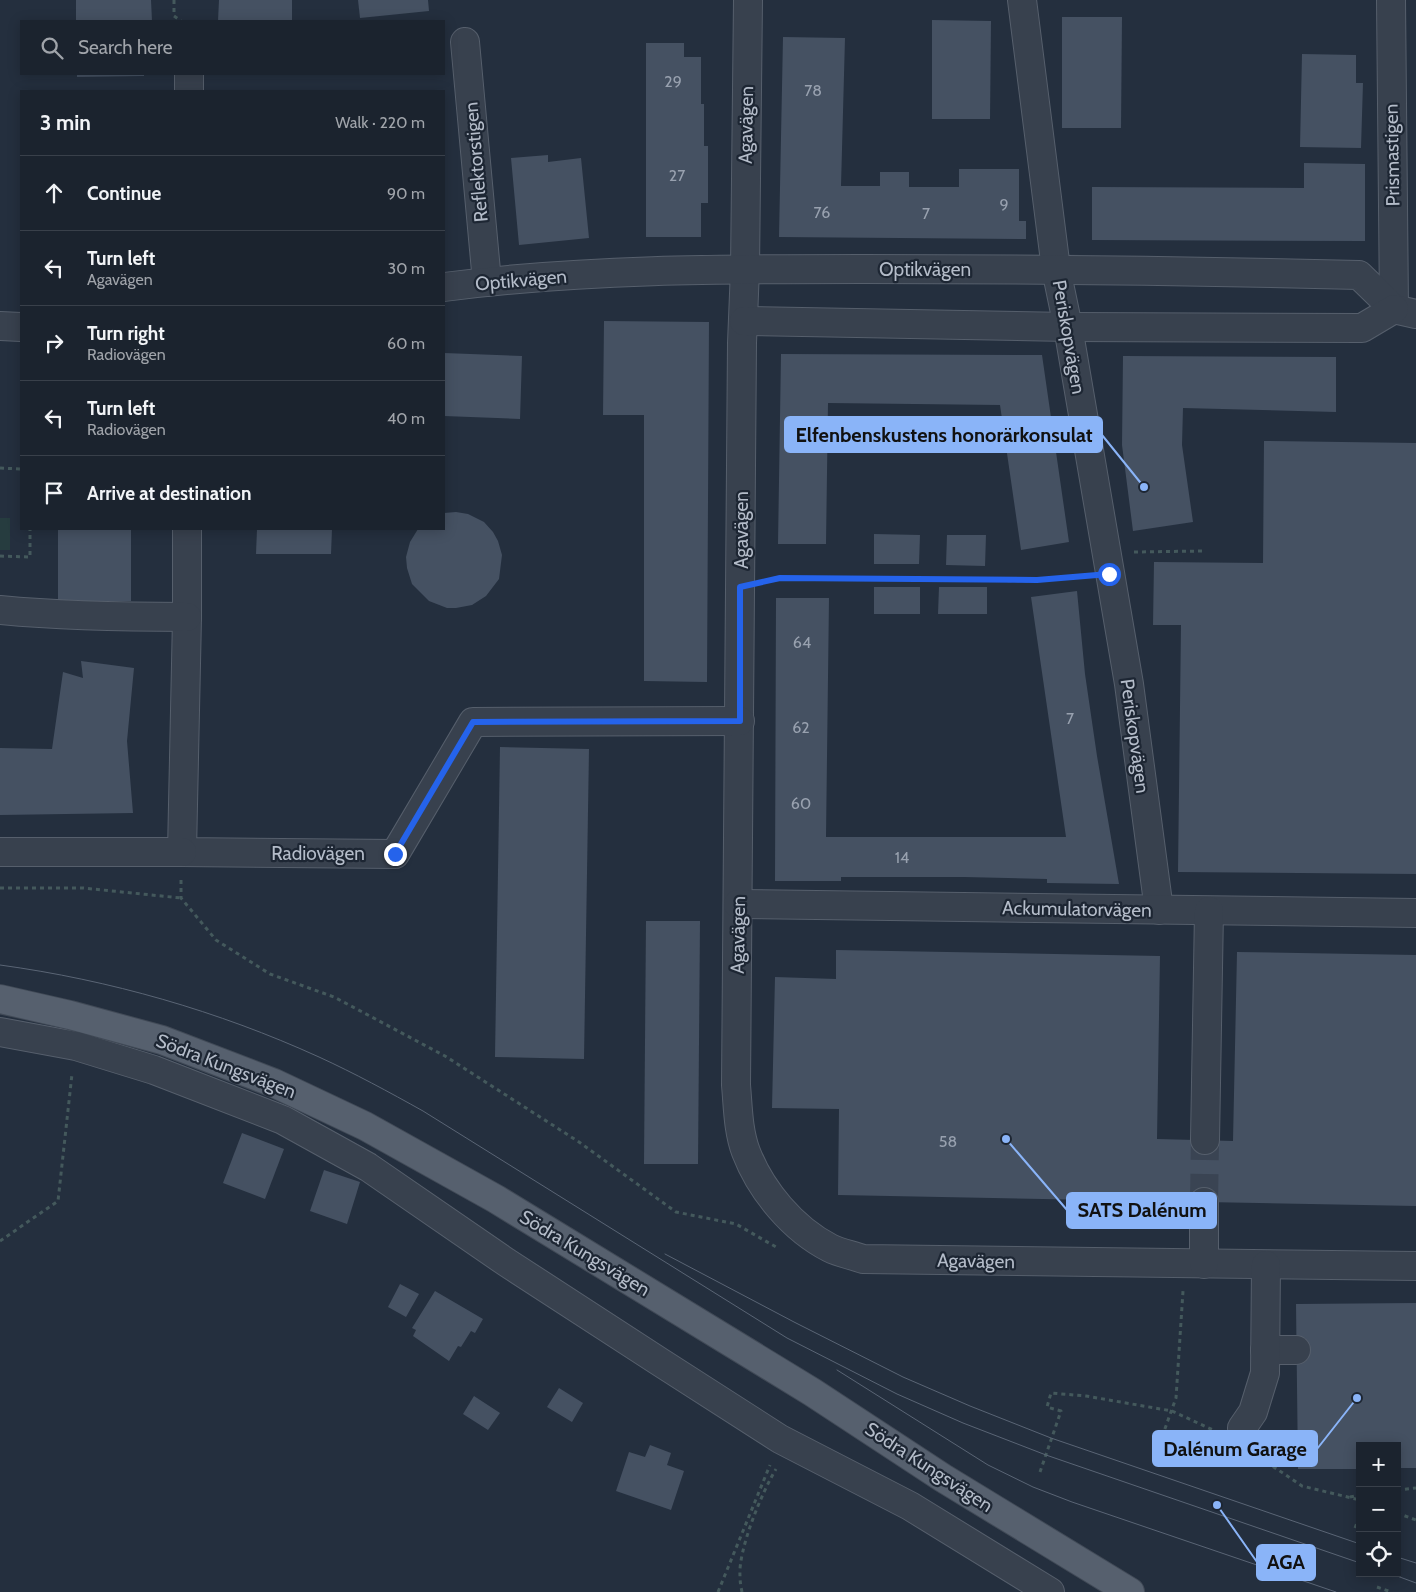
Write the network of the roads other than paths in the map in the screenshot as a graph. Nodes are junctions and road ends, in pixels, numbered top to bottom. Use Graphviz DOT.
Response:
graph roads {
  1 [pos="748,0"];
  2 [pos="1022,0"];
  3 [pos="1391,0"];
  4 [pos="466,42"];
  5 [pos="190,75"];
  6 [pos="189,90"];
  7 [pos="744,269"];
  8 [pos="1056,269"];
  9 [pos="488,282"];
  10 [pos="445,288"];
  11 [pos="1405,312"];
  12 [pos="744,321"];
  13 [pos="0,326"];
  14 [pos="20,327"];
  15 [pos="1068,327"];
  16 [pos="187,530"];
  17 [pos="0,610"];
  18 [pos="187,617"];
  19 [pos="740,721"];
  20 [pos="0,852"];
  21 [pos="182,852"];
  22 [pos="738,904"];
  23 [pos="1159,910"];
  24 [pos="1209,911"];
  25 [pos="1416,913"];
  26 [pos="0,999"];
  27 [pos="0,1032"];
  28 [pos="1205,1140"];
  29 [pos="1204,1202"];
  30 [pos="1204,1264"];
  31 [pos="1266,1265"];
  32 [pos="1416,1266"];
  33 [pos="1264,1350"];
  34 [pos="1296,1350"];
  35 [pos="1247,1440"];
  36 [pos="1050,1592"];
  37 [pos="1130,1592"];
  1 -- 7 [label="street, Agavägen"];
  2 -- 8 [label="street, Periskopvägen"];
  3 -- 11 [label="street, Prismastigen"];
  4 -- 9 [label="street, Reflektorstigen"];
  5 -- 6 [label="street"];
  7 -- 8 [label="street, Optikvägen"];
  7 -- 9 [label="street, Optikvägen"];
  7 -- 12 [label="street, Agavägen"];
  8 -- 11 [label="street, Optikvägen"];
  8 -- 15 [label="street, Periskopvägen"];
  9 -- 10 [label="street, Optikvägen"];
  11 -- 15 [label="street"];
  12 -- 15 [label="street"];
  12 -- 19 [label="street, Agavägen"];
  13 -- 14 [label="street"];
  15 -- 23 [label="street, Periskopvägen"];
  16 -- 18 [label="street"];
  17 -- 18 [label="street"];
  18 -- 21 [label="street"];
  19 -- 21 [label="street, Radiovägen"];
  19 -- 22 [label="street, Agavägen"];
  20 -- 21 [label="street, Radiovägen"];
  22 -- 23 [label="street, Ackumulatorvägen"];
  22 -- 30 [label="street, Agavägen"];
  23 -- 24 [label="street, Ackumulatorvägen"];
  24 -- 25 [label="street, Ackumulatorvägen"];
  24 -- 28 [label="street"];
  26 -- 37 [label="main road, Södra Kungsvägen"];
  27 -- 36 [label="street, Södra Kungsvägen"];
  29 -- 30 [label="street"];
  30 -- 31 [label="street, Agavägen"];
  31 -- 32 [label="street, Agavägen"];
  31 -- 33 [label="street"];
  33 -- 34 [label="street"];
  33 -- 35 [label="street"];
}
